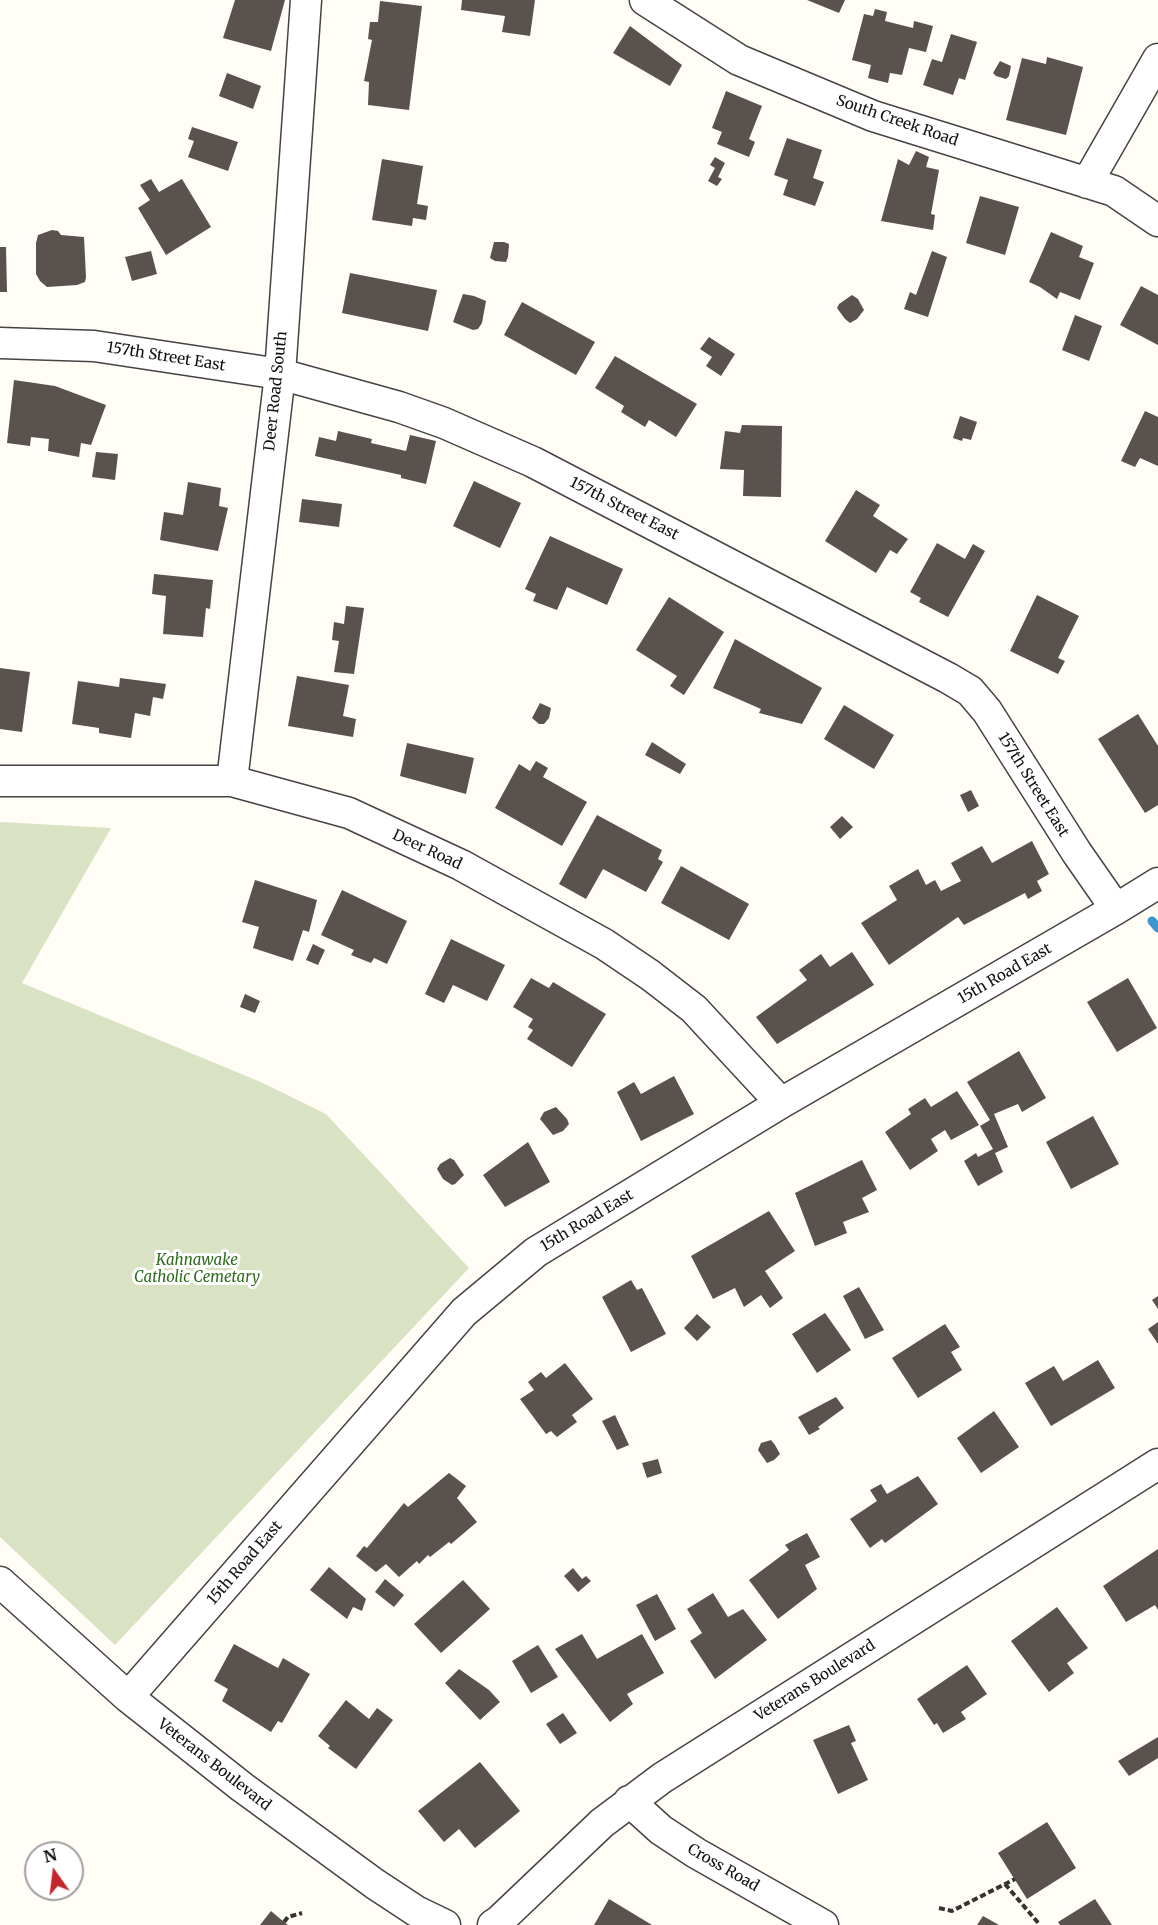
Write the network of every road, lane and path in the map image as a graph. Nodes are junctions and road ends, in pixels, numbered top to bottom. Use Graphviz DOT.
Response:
graph roads {
  1 [pos="306,0"];
  2 [pos="645,0"];
  3 [pos="1158,59"];
  4 [pos="1087,183"];
  5 [pos="1158,220"];
  6 [pos="0,343"];
  7 [pos="280,375"];
  8 [pos="0,781"];
  9 [pos="232,781"];
  10 [pos="1158,883"];
  11 [pos="1116,909"];
  12 [pos="781,1103"];
  13 [pos="1158,1464"];
  14 [pos="0,1582"];
  15 [pos="128,1697"];
  16 [pos="629,1801"];
  17 [pos="1015,1879"];
  18 [pos="1005,1884"];
  19 [pos="939,1908"];
  20 [pos="302,1913"];
  21 [pos="284,1922"];
  22 [pos="445,1925"];
  23 [pos="493,1925"];
  24 [pos="823,1925"];
  25 [pos="1040,1925"];
  1 -- 7 [label="street, Deer Road South"];
  2 -- 4 [label="street, South Creek Road"];
  3 -- 4 [label="street"];
  4 -- 5 [label="street, South Creek Road"];
  6 -- 7 [label="street, 157th Street East"];
  7 -- 9 [label="street, Deer Road South"];
  7 -- 11 [label="street, 157th Street East"];
  8 -- 9 [label="street, Deer Road"];
  9 -- 12 [label="street, Deer Road"];
  10 -- 11 [label="street, 15th Road East"];
  11 -- 12 [label="street, 15th Road East"];
  12 -- 15 [label="street, 15th Road East"];
  13 -- 16 [label="street, Veterans Boulevard"];
  14 -- 15 [label="street, Veterans Boulevard"];
  15 -- 22 [label="street, Veterans Boulevard"];
  16 -- 23 [label="street, Veterans Boulevard"];
  16 -- 24 [label="street, Cross Road"];
  17 -- 18 [label="path"];
  18 -- 19 [label="path"];
  18 -- 25 [label="path"];
  20 -- 21 [label="path"];
}
